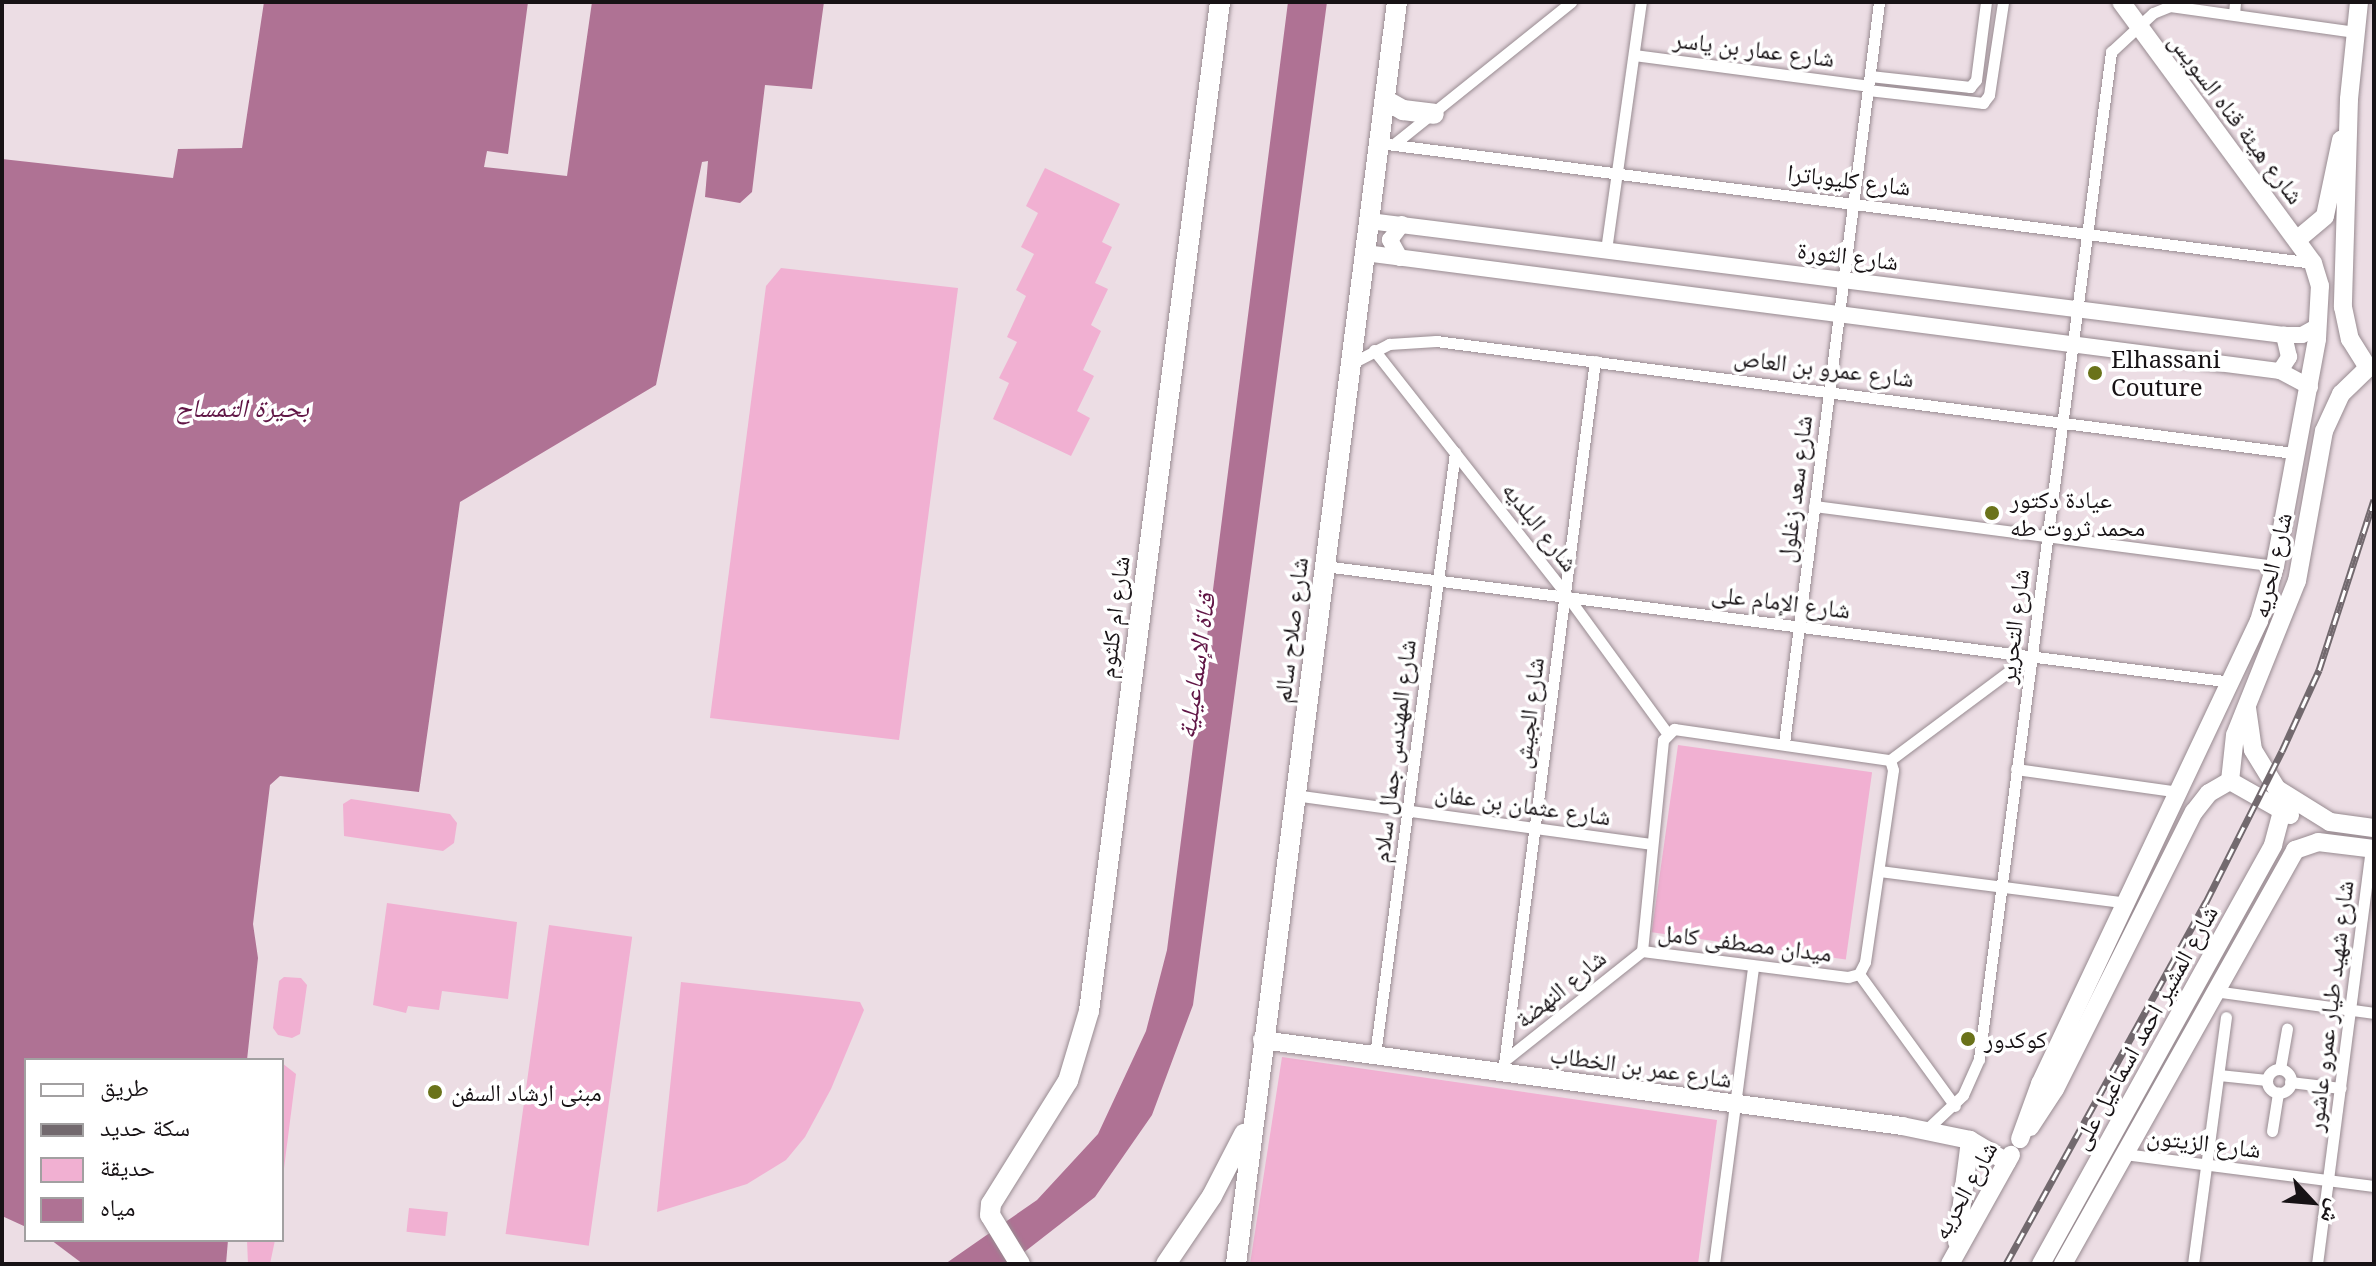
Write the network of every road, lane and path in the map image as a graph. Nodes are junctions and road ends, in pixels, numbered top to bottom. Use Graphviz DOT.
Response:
graph roads {
  1 [pos="1220,2"];
  2 [pos="1397,2"];
  3 [pos="1571,2"];
  4 [pos="1641,2"];
  5 [pos="1879,2"];
  6 [pos="1986,2"];
  7 [pos="2003,2"];
  8 [pos="2121,2"];
  9 [pos="2359,2"];
  10 [pos="2234,8"];
  11 [pos="2138,25"];
  12 [pos="2355,32"];
  13 [pos="1634,55"];
  14 [pos="1869,84"];
  15 [pos="2349,99"];
  16 [pos="1385,100"];
  17 [pos="1434,114"];
  18 [pos="1387,144"];
  19 [pos="1617,172"];
  20 [pos="1853,202"];
  21 [pos="1369,221"];
  22 [pos="1402,224"];
  23 [pos="2086,233"];
  24 [pos="2298,239"];
  25 [pos="1606,250"];
  26 [pos="1365,253"];
  27 [pos="1400,258"];
  28 [pos="2313,263"];
  29 [pos="1843,278"];
  30 [pos="2076,309"];
  31 [pos="1839,314"];
  32 [pos="2318,326"];
  33 [pos="2284,335"];
  34 [pos="2071,344"];
  35 [pos="1374,350"];
  36 [pos="1595,361"];
  37 [pos="1352,364"];
  38 [pos="2371,368"];
  39 [pos="2280,371"];
  40 [pos="2310,387"];
  41 [pos="1829,390"];
  42 [pos="2062,419"];
  43 [pos="2302,426"];
  44 [pos="2324,431"];
  45 [pos="1455,452"];
  46 [pos="2294,453"];
  47 [pos="1814,506"];
  48 [pos="2284,518"];
  49 [pos="2307,522"];
  50 [pos="2047,536"];
  51 [pos="1324,566"];
  52 [pos="2275,566"];
  53 [pos="1438,578"];
  54 [pos="1565,593"];
  55 [pos="1798,626"];
  56 [pos="2031,655"];
  57 [pos="2232,682"];
  58 [pos="2247,706"];
  59 [pos="1667,733"];
  60 [pos="1784,743"];
  61 [pos="1890,760"];
  62 [pos="2016,769"];
  63 [pos="2230,781"];
  64 [pos="2181,792"];
  65 [pos="1294,795"];
  66 [pos="1408,811"];
  67 [pos="2282,811"];
  68 [pos="2330,822"];
  69 [pos="1535,828"];
  70 [pos="2374,828"];
  71 [pos="1651,844"];
  72 [pos="2373,848"];
  73 [pos="1879,871"];
  74 [pos="2001,886"];
  75 [pos="2129,903"];
  76 [pos="1642,951"];
  77 [pos="1753,967"];
  78 [pos="1859,974"];
  79 [pos="2214,991"];
  80 [pos="2352,1010"];
  81 [pos="2374,1013"];
  82 [pos="2226,1017"];
  83 [pos="2287,1029"];
  84 [pos="1262,1040"];
  85 [pos="1375,1055"];
  86 [pos="1504,1066"];
  87 [pos="2280,1069"];
  88 [pos="2219,1075"];
  89 [pos="2267,1080"];
  90 [pos="2290,1082"];
  91 [pos="2341,1088"];
  92 [pos="2278,1092"];
  93 [pos="1736,1102"];
  94 [pos="1955,1106"];
  95 [pos="1251,1116"];
  96 [pos="1926,1130"];
  97 [pos="2272,1131"];
  98 [pos="2020,1139"];
  99 [pos="1970,1140"];
  100 [pos="2124,1154"];
  101 [pos="2007,1162"];
  102 [pos="2207,1165"];
  103 [pos="2329,1180"];
  104 [pos="2374,1186"];
  105 [pos="1953,1258"];
  106 [pos="1235,1262"];
  107 [pos="1020,1264"];
  108 [pos="1166,1264"];
  109 [pos="1714,1264"];
  110 [pos="2041,1264"];
  111 [pos="2063,1264"];
  112 [pos="2193,1264"];
  113 [pos="2317,1264"];
  1 -- 107 [label="highway, شارع ام كلثوم"];
  2 -- 16 [label="highway, شارع صلاح سالم"];
  3 -- 17 [label="street"];
  4 -- 13 [label="street"];
  5 -- 14 [label="street, شارع سعد زغلول"];
  6 -- 14 [label="street, شارع عمار بن ياسر"];
  7 -- 14 [label="street, شارع عمار بن ياسر"];
  8 -- 11 [label="main road, شارع هيئة قناه السويس"];
  9 -- 12 [label="main road, شارع الحريه"];
  10 -- 11 [label="street, شارع التحرير"];
  10 -- 12 [label="street, شارع التحرير"];
  11 -- 23 [label="street, شارع التحرير"];
  11 -- 24 [label="main road, شارع هيئة قناه السويس"];
  12 -- 15 [label="main road, شارع الحريه"];
  13 -- 14 [label="street, شارع عمار بن ياسر"];
  13 -- 19 [label="street"];
  14 -- 20 [label="street, شارع سعد زغلول"];
  15 -- 24 [label="main road"];
  15 -- 38 [label="main road, شارع الحريه"];
  16 -- 17 [label="highway"];
  16 -- 18 [label="highway, شارع صلاح سالم"];
  17 -- 18 [label="street"];
  18 -- 19 [label="street, شارع كليوباترا"];
  18 -- 21 [label="highway, شارع صلاح سالم"];
  19 -- 20 [label="street, شارع كليوباترا"];
  19 -- 25 [label="street"];
  20 -- 23 [label="street, شارع كليوباترا"];
  20 -- 29 [label="street, شارع سعد زغلول"];
  21 -- 22 [label="street, شارع الثورة"];
  21 -- 26 [label="highway, شارع صلاح سالم"];
  22 -- 25 [label="street, شارع الثورة"];
  22 -- 27 [label="street"];
  23 -- 28 [label="street, شارع كليوباترا"];
  23 -- 30 [label="street, شارع التحرير"];
  24 -- 28 [label="main road, شارع هيئة قناه السويس"];
  25 -- 29 [label="street, شارع الثورة"];
  26 -- 27 [label="street"];
  26 -- 37 [label="highway, شارع صلاح سالم"];
  27 -- 31 [label="street"];
  28 -- 32 [label="main road, شارع الحريه"];
  29 -- 30 [label="street, شارع الثورة"];
  29 -- 31 [label="street, شارع سعد زغلول"];
  30 -- 33 [label="street, شارع الثورة"];
  30 -- 34 [label="street, شارع التحرير"];
  31 -- 34 [label="street"];
  31 -- 41 [label="street, شارع سعد زغلول"];
  32 -- 33 [label="street, شارع الثورة"];
  32 -- 40 [label="main road, شارع الحريه"];
  33 -- 39 [label="street"];
  34 -- 39 [label="street"];
  34 -- 42 [label="street, شارع التحرير"];
  35 -- 36 [label="street, شارع عمرو بن العاص"];
  35 -- 37 [label="street, شارع عمرو بن العاص"];
  35 -- 45 [label="street, شارع البلديه"];
  36 -- 41 [label="street, شارع عمرو بن العاص"];
  36 -- 54 [label="street, شارع الجيش"];
  37 -- 51 [label="highway, شارع صلاح سالم"];
  38 -- 44 [label="main road, شارع الحريه"];
  39 -- 40 [label="street"];
  40 -- 43 [label="main road, شارع الحريه"];
  41 -- 42 [label="street, شارع عمرو بن العاص"];
  41 -- 47 [label="street, شارع سعد زغلول"];
  42 -- 46 [label="street, شارع عمرو بن العاص"];
  42 -- 50 [label="street, شارع التحرير"];
  43 -- 44 [label="main road"];
  43 -- 46 [label="main road, شارع الحريه"];
  44 -- 49 [label="main road, شارع الحريه"];
  45 -- 53 [label="street, شارع المهندس جمال سلام"];
  45 -- 54 [label="street, شارع البلديه"];
  46 -- 48 [label="main road, شارع الحريه"];
  47 -- 50 [label="street"];
  47 -- 55 [label="street, شارع سعد زغلول"];
  48 -- 49 [label="main road"];
  48 -- 52 [label="main road, شارع الحريه"];
  49 -- 58 [label="main road, شارع الحريه"];
  50 -- 52 [label="street"];
  50 -- 56 [label="street, شارع التحرير"];
  51 -- 53 [label="street, شارع الإمام على"];
  51 -- 65 [label="highway, شارع صلاح سالم"];
  52 -- 57 [label="main road, شارع الحريه"];
  53 -- 54 [label="street, شارع الإمام على"];
  53 -- 66 [label="street, شارع المهندس جمال سلام"];
  54 -- 55 [label="street, شارع الإمام على"];
  54 -- 59 [label="street, شارع البلديه"];
  54 -- 69 [label="street, شارع الجيش"];
  55 -- 56 [label="street, شارع الإمام على"];
  55 -- 60 [label="street, شارع سعد زغلول"];
  56 -- 57 [label="street, شارع الإمام على"];
  56 -- 61 [label="street"];
  56 -- 62 [label="street, شارع التحرير"];
  57 -- 64 [label="main road, شارع الحريه"];
  58 -- 63 [label="main road, شارع الحريه"];
  58 -- 68 [label="main road"];
  59 -- 60 [label="street"];
  59 -- 71 [label="street, ميدان مصطفى كامل"];
  60 -- 61 [label="street"];
  61 -- 73 [label="street, ميدان مصطفى كامل"];
  62 -- 64 [label="street"];
  62 -- 74 [label="street, شارع التحرير"];
  63 -- 67 [label="main road"];
  63 -- 98 [label="main road, شارع الحريه"];
  64 -- 75 [label="main road, شارع الحريه"];
  65 -- 66 [label="street, شارع عثمان بن عفان"];
  65 -- 84 [label="highway, شارع صلاح سالم"];
  66 -- 69 [label="street, شارع عثمان بن عفان"];
  66 -- 85 [label="street, شارع المهندس جمال سلام"];
  67 -- 68 [label="main road"];
  67 -- 110 [label="main road, شارع المشير احمد اسماعيل على"];
  68 -- 70 [label="main road"];
  69 -- 71 [label="street, شارع عثمان بن عفان"];
  69 -- 86 [label="street, شارع الجيش"];
  71 -- 76 [label="street, ميدان مصطفى كامل"];
  72 -- 79 [label="main road, شارع المشير احمد اسماعيل على"];
  72 -- 80 [label="street, شارع شهيد طيار عمرو عاشور"];
  73 -- 74 [label="street"];
  73 -- 78 [label="street, ميدان مصطفى كامل"];
  74 -- 75 [label="street"];
  74 -- 94 [label="street, شارع التحرير"];
  75 -- 98 [label="main road, شارع الحريه"];
  76 -- 77 [label="street, ميدان مصطفى كامل"];
  76 -- 86 [label="street, شارع النهضة"];
  77 -- 78 [label="street, ميدان مصطفى كامل"];
  77 -- 93 [label="street"];
  78 -- 94 [label="street"];
  79 -- 80 [label="street"];
  79 -- 100 [label="main road, شارع المشير احمد اسماعيل على"];
  80 -- 81 [label="street"];
  80 -- 91 [label="street, شارع شهيد طيار عمرو عاشور"];
  82 -- 88 [label="street"];
  83 -- 87 [label="street"];
  84 -- 85 [label="main road, شارع عمر بن الخطاب"];
  84 -- 95 [label="highway, شارع صلاح سالم"];
  85 -- 86 [label="main road, شارع عمر بن الخطاب"];
  86 -- 93 [label="main road, شارع عمر بن الخطاب"];
  87 -- 89 [label="street"];
  87 -- 90 [label="street"];
  88 -- 89 [label="street"];
  88 -- 102 [label="street"];
  89 -- 92 [label="street"];
  90 -- 91 [label="street"];
  90 -- 92 [label="street"];
  91 -- 103 [label="street, شارع شهيد طيار عمرو عاشور"];
  92 -- 97 [label="street"];
  93 -- 96 [label="main road, شارع عمر بن الخطاب"];
  93 -- 109 [label="street"];
  94 -- 96 [label="street, شارع التحرير"];
  95 -- 106 [label="highway, شارع صلاح سالم"];
  95 -- 108 [label="highway"];
  96 -- 99 [label="main road, شارع عمر بن الخطاب"];
  98 -- 101 [label="main road, شارع الحريه"];
  99 -- 101 [label="main road, شارع عمر بن الخطاب"];
  99 -- 105 [label="main road"];
  100 -- 102 [label="street, شارع الزيتون"];
  100 -- 111 [label="main road, شارع المشير احمد اسماعيل على"];
  101 -- 105 [label="main road, شارع الحريه"];
  102 -- 103 [label="street, شارع الزيتون"];
  102 -- 112 [label="street"];
  103 -- 104 [label="street, شارع الزيتون"];
  103 -- 113 [label="street, شارع شهيد طيار عمرو عاشور"];
}
